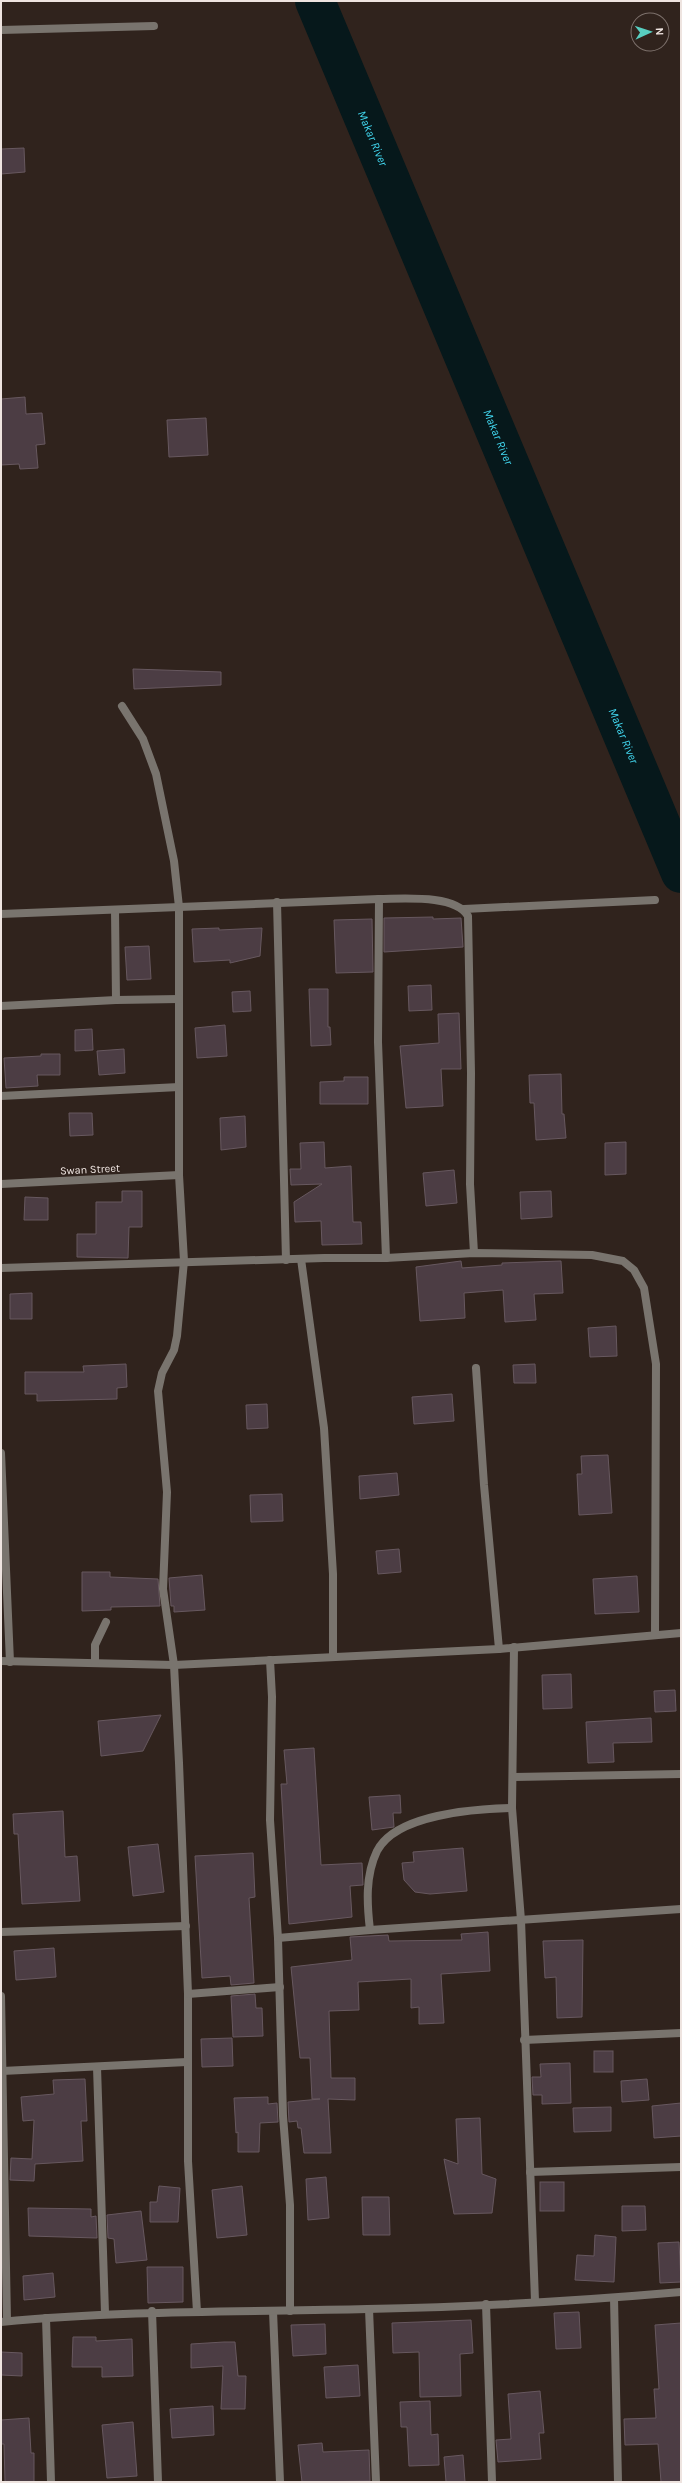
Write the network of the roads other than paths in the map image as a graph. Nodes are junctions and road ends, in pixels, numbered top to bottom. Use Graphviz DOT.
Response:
graph roads {
  1 [pos="154,26"];
  2 [pos="1,30"];
  3 [pos="122,706"];
  4 [pos="379,899"];
  5 [pos="655,900"];
  6 [pos="277,902"];
  7 [pos="179,907"];
  8 [pos="464,909"];
  9 [pos="115,910"];
  10 [pos="1,914"];
  11 [pos="116,1000"];
  12 [pos="179,1000"];
  13 [pos="1,1006"];
  14 [pos="179,1088"];
  15 [pos="1,1096"];
  16 [pos="179,1175"];
  17 [pos="1,1184"];
  18 [pos="474,1253"];
  19 [pos="386,1258"];
  20 [pos="301,1259"];
  21 [pos="286,1260"];
  22 [pos="184,1261"];
  23 [pos="1,1268"];
  24 [pos="476,1368"];
  25 [pos="1,1453"];
  26 [pos="106,1622"];
  27 [pos="681,1633"];
  28 [pos="655,1634"];
  29 [pos="514,1647"];
  30 [pos="499,1649"];
  31 [pos="333,1656"];
  32 [pos="270,1660"];
  33 [pos="1,1661"];
  34 [pos="10,1662"];
  35 [pos="95,1663"];
  36 [pos="174,1665"];
  37 [pos="681,1774"];
  38 [pos="514,1777"];
  39 [pos="512,1808"];
  40 [pos="681,1909"];
  41 [pos="521,1920"];
  42 [pos="186,1926"];
  43 [pos="370,1930"];
  44 [pos="1,1932"];
  45 [pos="278,1938"];
  46 [pos="280,1987"];
  47 [pos="188,1994"];
  48 [pos="1,1996"];
  49 [pos="1,2007"];
  50 [pos="681,2033"];
  51 [pos="524,2040"];
  52 [pos="187,2062"];
  53 [pos="97,2067"];
  54 [pos="2,2071"];
  55 [pos="681,2167"];
  56 [pos="530,2172"];
  57 [pos="681,2292"];
  58 [pos="614,2298"];
  59 [pos="535,2301"];
  60 [pos="486,2304"];
  61 [pos="369,2309"];
  62 [pos="273,2310"];
  63 [pos="152,2311"];
  64 [pos="290,2311"];
  65 [pos="197,2312"];
  66 [pos="105,2313"];
  67 [pos="46,2318"];
  68 [pos="4,2322"];
  69 [pos="51,2482"];
  70 [pos="158,2482"];
  71 [pos="280,2482"];
  72 [pos="376,2482"];
  73 [pos="492,2482"];
  74 [pos="618,2482"];
  1 -- 2 [label="street"];
  3 -- 7 [label="street"];
  4 -- 6 [label="street"];
  4 -- 8 [label="street"];
  4 -- 19 [label="street"];
  5 -- 8 [label="street"];
  6 -- 7 [label="street"];
  6 -- 21 [label="street"];
  7 -- 9 [label="street"];
  7 -- 12 [label="street"];
  8 -- 18 [label="street"];
  9 -- 10 [label="street"];
  9 -- 11 [label="street"];
  11 -- 12 [label="street"];
  11 -- 13 [label="street"];
  12 -- 14 [label="street"];
  14 -- 15 [label="street"];
  14 -- 16 [label="street"];
  16 -- 17 [label="street, Swan Street"];
  16 -- 22 [label="street"];
  18 -- 19 [label="street"];
  18 -- 28 [label="street"];
  19 -- 20 [label="street"];
  20 -- 21 [label="street"];
  20 -- 31 [label="street"];
  21 -- 22 [label="street"];
  22 -- 23 [label="street"];
  22 -- 36 [label="street"];
  24 -- 30 [label="street"];
  25 -- 34 [label="street"];
  26 -- 35 [label="street"];
  27 -- 28 [label="street"];
  28 -- 29 [label="street"];
  29 -- 30 [label="street"];
  29 -- 38 [label="street"];
  30 -- 31 [label="street"];
  31 -- 32 [label="street"];
  32 -- 36 [label="street"];
  32 -- 45 [label="street"];
  33 -- 34 [label="street"];
  34 -- 35 [label="street"];
  35 -- 36 [label="street"];
  36 -- 42 [label="street"];
  37 -- 38 [label="street"];
  38 -- 39 [label="street"];
  39 -- 41 [label="street"];
  39 -- 43 [label="street"];
  40 -- 41 [label="street"];
  41 -- 43 [label="street"];
  41 -- 51 [label="street"];
  42 -- 44 [label="street"];
  42 -- 47 [label="street"];
  43 -- 45 [label="street"];
  45 -- 46 [label="street"];
  46 -- 47 [label="street"];
  46 -- 64 [label="street"];
  47 -- 52 [label="street"];
  48 -- 49 [label="street"];
  49 -- 54 [label="street"];
  50 -- 51 [label="street"];
  51 -- 56 [label="street"];
  52 -- 53 [label="street"];
  52 -- 65 [label="street"];
  53 -- 54 [label="street"];
  53 -- 66 [label="street"];
  54 -- 68 [label="street"];
  55 -- 56 [label="street"];
  56 -- 59 [label="street"];
  57 -- 58 [label="street"];
  58 -- 59 [label="street"];
  58 -- 74 [label="street"];
  59 -- 60 [label="street"];
  60 -- 61 [label="street"];
  60 -- 73 [label="street"];
  61 -- 64 [label="street"];
  61 -- 72 [label="street"];
  62 -- 64 [label="street"];
  62 -- 65 [label="street"];
  62 -- 71 [label="street"];
  63 -- 65 [label="street"];
  63 -- 66 [label="street"];
  63 -- 70 [label="street"];
  66 -- 67 [label="street"];
  67 -- 68 [label="street"];
  67 -- 69 [label="street"];
}
